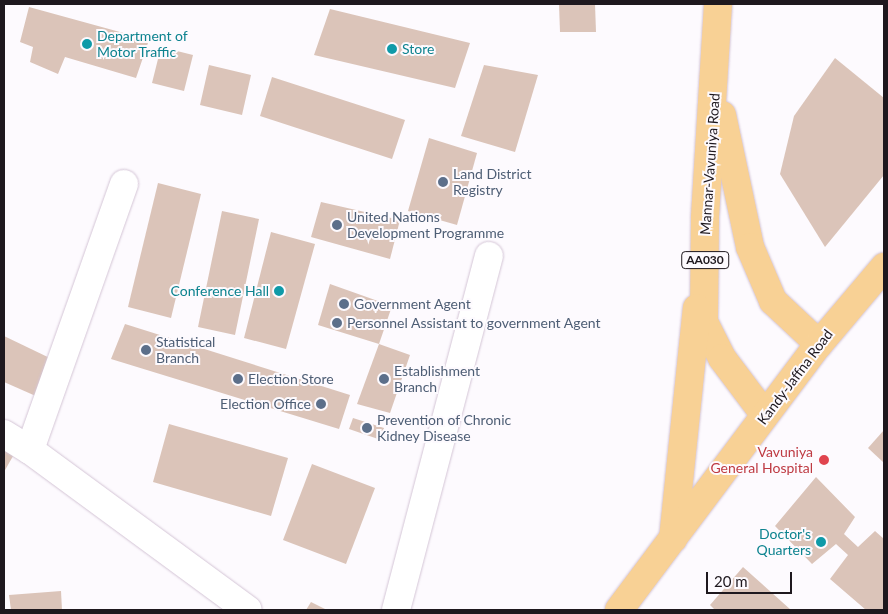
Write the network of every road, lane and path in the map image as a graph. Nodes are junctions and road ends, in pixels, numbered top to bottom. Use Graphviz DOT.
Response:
graph roads {
  1 [pos="718,4"];
  2 [pos="716,86"];
  3 [pos="124,184"];
  4 [pos="705,219"];
  5 [pos="489,256"];
  6 [pos="884,267"];
  7 [pos="819,344"];
  8 [pos="765,415"];
  9 [pos="4,434"];
  10 [pos="30,450"];
  11 [pos="673,540"];
  12 [pos="248,610"];
  13 [pos="396,610"];
  14 [pos="619,610"];
  1 -- 2 [label="highway, AA030"];
  2 -- 4 [label="highway, Mannar-Vavuniya Road / AA030"];
  2 -- 7 [label="highway, Mannar-Vavuniya Road / AA030"];
  3 -- 10 [label="lane"];
  4 -- 8 [label="highway, Mannar-Vavuniya Road / AA030"];
  4 -- 11 [label="highway"];
  5 -- 13 [label="lane"];
  6 -- 7 [label="highway, Kandy-Jaffna Road"];
  7 -- 8 [label="highway, Kandy-Jaffna Road"];
  8 -- 11 [label="highway, Kandy-Jaffna Road"];
  9 -- 10 [label="lane"];
  10 -- 12 [label="lane"];
  11 -- 14 [label="highway, Kandy-Jaffna Road"];
}
